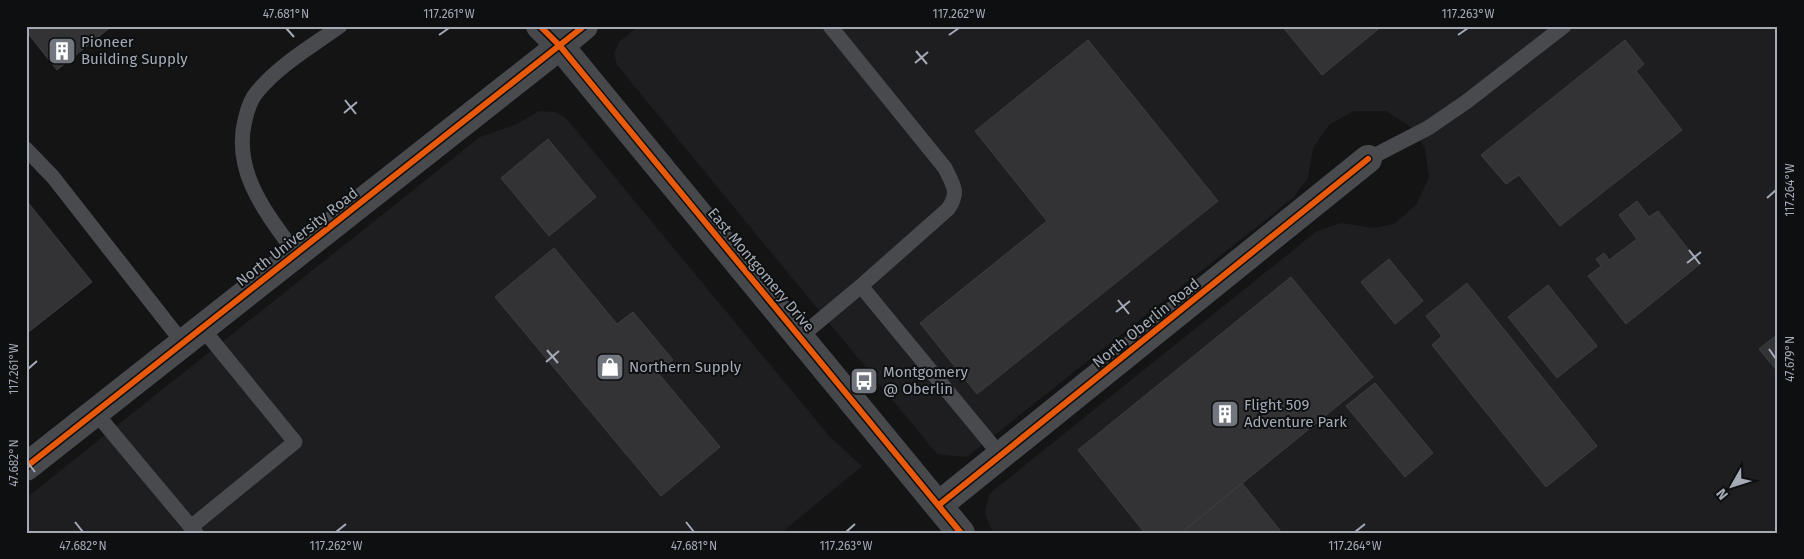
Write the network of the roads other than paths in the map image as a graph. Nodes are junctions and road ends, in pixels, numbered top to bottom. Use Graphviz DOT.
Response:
graph roads {
  1 [pos="340,26"];
  2 [pos="540,26"];
  3 [pos="584,26"];
  4 [pos="830,26"];
  5 [pos="1564,26"];
  6 [pos="560,46"];
  7 [pos="26,148"];
  8 [pos="1368,159"];
  9 [pos="296,254"];
  10 [pos="861,286"];
  11 [pos="193,335"];
  12 [pos="800,337"];
  13 [pos="95,412"];
  14 [pos="1001,456"];
  15 [pos="26,467"];
  16 [pos="939,506"];
  17 [pos="193,530"];
  18 [pos="961,533"];
  1 -- 9 [label="lane"];
  2 -- 6 [label="main road, East Montgomery Drive"];
  3 -- 6 [label="street, North University Road"];
  4 -- 10 [label="lane"];
  5 -- 8 [label="lane"];
  6 -- 9 [label="street, North University Road"];
  6 -- 12 [label="main road, East Montgomery Drive"];
  7 -- 11 [label="lane"];
  8 -- 14 [label="street, North Oberlin Road"];
  9 -- 11 [label="street, North University Road"];
  10 -- 12 [label="lane"];
  10 -- 14 [label="lane"];
  11 -- 13 [label="street, North University Road"];
  11 -- 17 [label="lane"];
  12 -- 16 [label="main road, East Montgomery Drive"];
  13 -- 15 [label="street, North University Road"];
  13 -- 17 [label="lane"];
  14 -- 16 [label="street, North Oberlin Road"];
  16 -- 18 [label="main road, East Montgomery Drive"];
}
